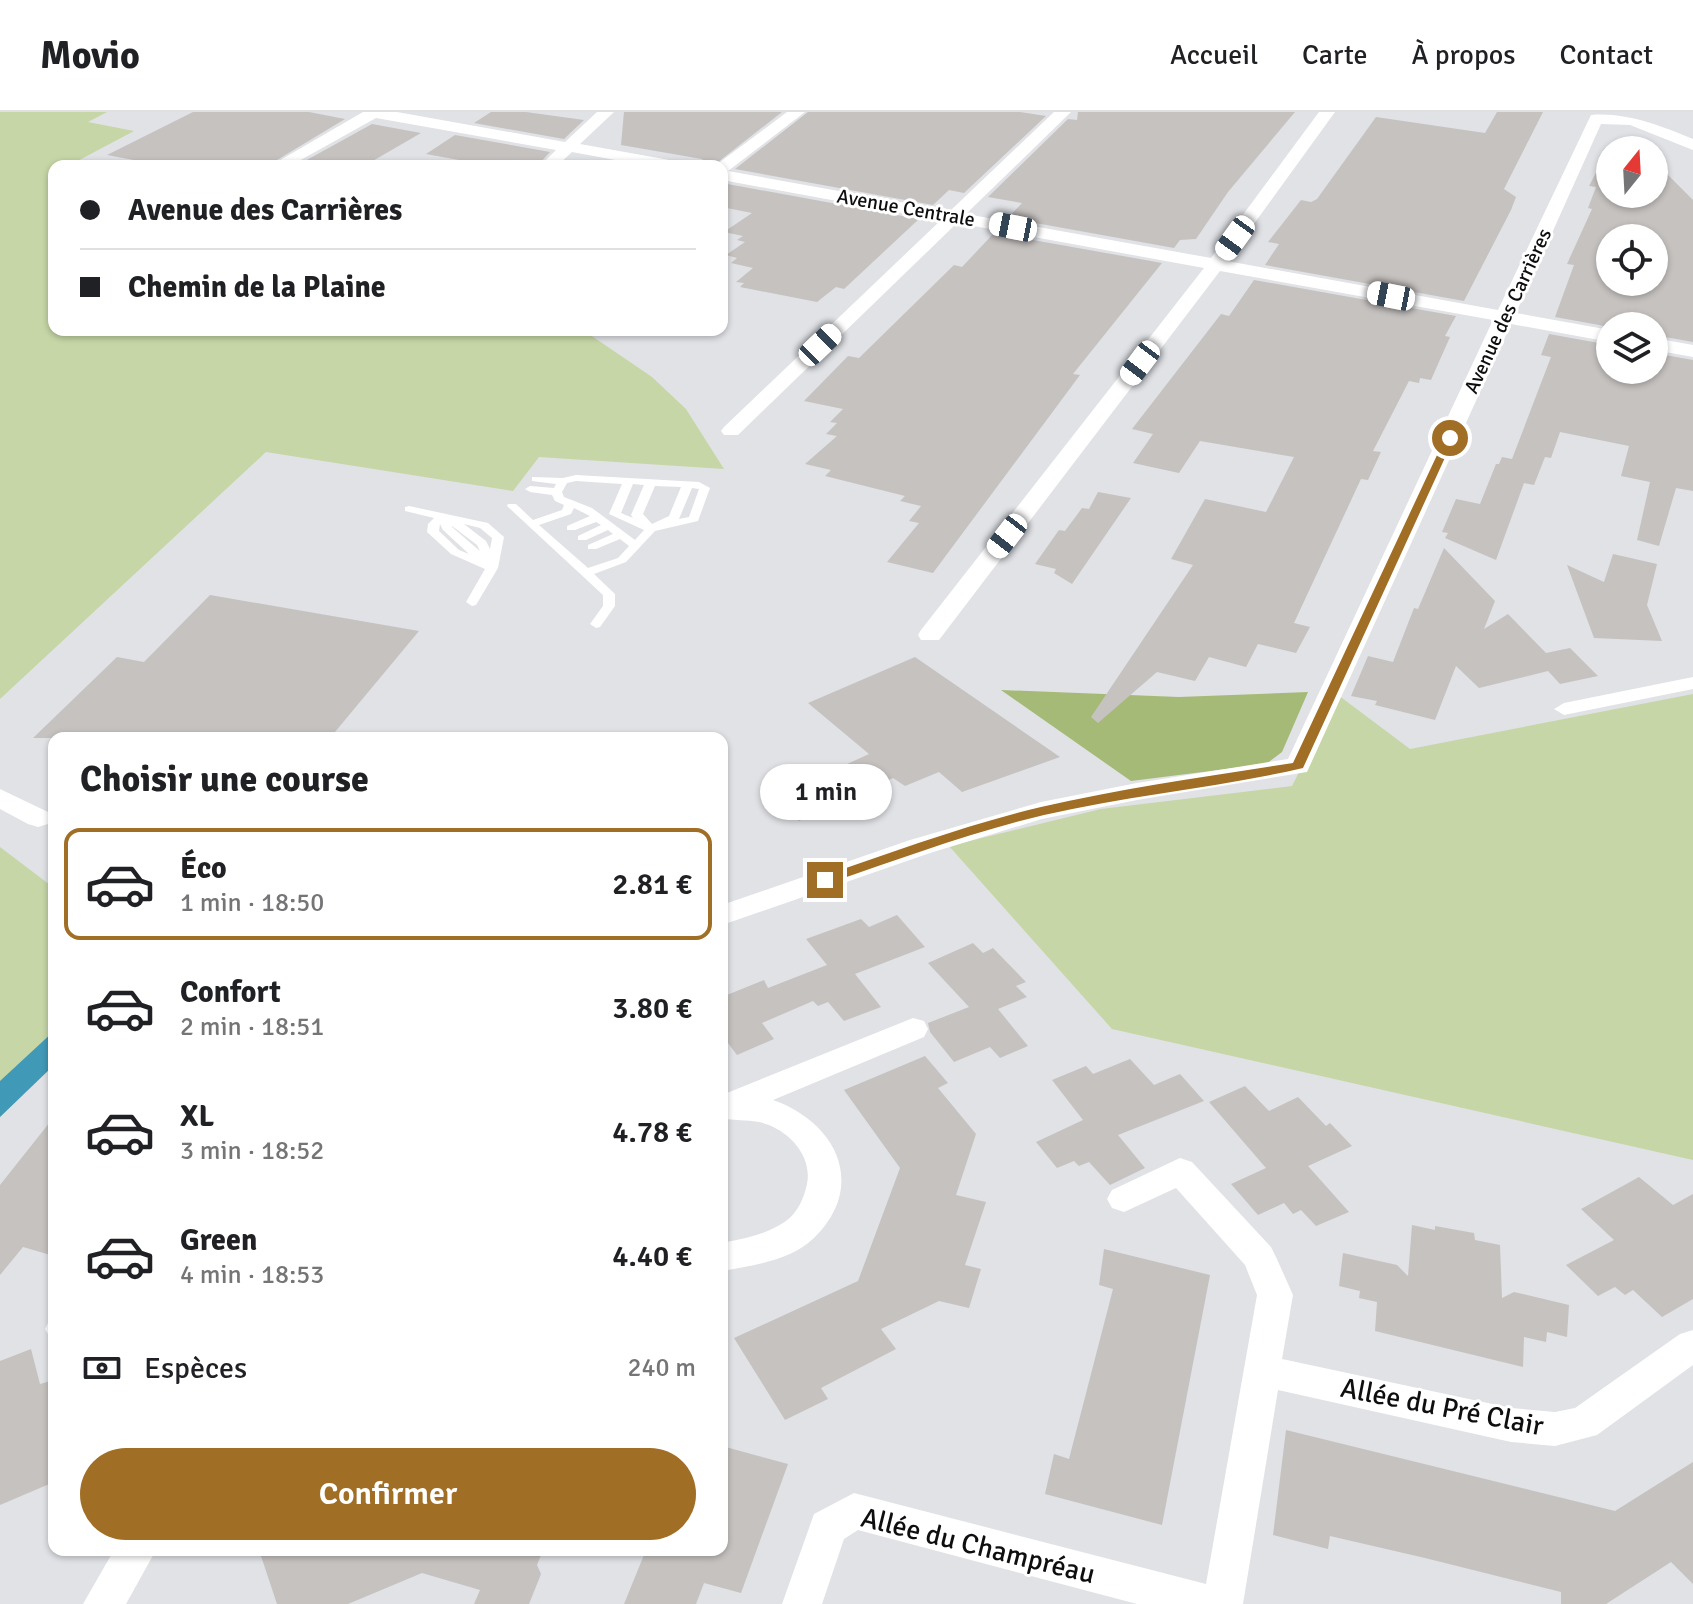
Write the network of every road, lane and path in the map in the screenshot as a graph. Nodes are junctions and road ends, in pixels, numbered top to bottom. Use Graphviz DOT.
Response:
graph roads {
  1 [pos="374,112"];
  2 [pos="606,112"];
  3 [pos="797,112"];
  4 [pos="1063,112"];
  5 [pos="1327,112"];
  6 [pos="1643,112"];
  7 [pos="1609,115"];
  8 [pos="1693,145"];
  9 [pos="569,147"];
  10 [pos="289,160"];
  11 [pos="555,160"];
  12 [pos="642,160"];
  13 [pos="728,164"];
  14 [pos="728,176"];
  15 [pos="955,217"];
  16 [pos="1216,264"];
  17 [pos="1506,317"];
  18 [pos="1596,333"];
  19 [pos="1668,347"];
  20 [pos="1693,351"];
  21 [pos="731,431"];
  22 [pos="629,481"];
  23 [pos="651,482"];
  24 [pos="533,484"];
  25 [pos="688,484"];
  26 [pos="560,486"];
  27 [pos="570,504"];
  28 [pos="512,506"];
  29 [pos="409,509"];
  30 [pos="443,515"];
  31 [pos="598,517"];
  32 [pos="531,524"];
  33 [pos="609,526"];
  34 [pos="571,528"];
  35 [pos="651,529"];
  36 [pos="619,536"];
  37 [pos="582,538"];
  38 [pos="635,545"];
  39 [pos="592,547"];
  40 [pos="492,568"];
  41 [pos="586,573"];
  42 [pos="472,602"];
  43 [pos="596,624"];
  44 [pos="930,635"];
  45 [pos="1693,683"];
  46 [pos="1564,709"];
  47 [pos="0,798"];
  48 [pos="38,818"];
  49 [pos="728,912"];
  50 [pos="913,1029"];
  51 [pos="728,1105"];
  52 [pos="728,1107"];
  53 [pos="1124,1199"];
  54 [pos="728,1257"];
  55 [pos="1693,1345"];
  56 [pos="1263,1371"];
  57 [pos="132,1556"];
  58 [pos="103,1604"];
  59 [pos="802,1604"];
  60 [pos="1210,1604"];
  61 [pos="1223,1604"];
  1 -- 9 [label="street"];
  1 -- 10 [label="street"];
  2 -- 9 [label="street"];
  3 -- 13 [label="street"];
  4 -- 15 [label="street"];
  5 -- 16 [label="street"];
  6 -- 7 [label="street"];
  7 -- 8 [label="street"];
  7 -- 17 [label="street, Avenue des Carrières"];
  9 -- 11 [label="street"];
  9 -- 12 [label="street"];
  14 -- 15 [label="street, Avenue Centrale"];
  15 -- 16 [label="street, Avenue Centrale"];
  15 -- 21 [label="street"];
  16 -- 17 [label="street, Avenue Centrale"];
  16 -- 44 [label="street"];
  17 -- 18 [label="street, Avenue Centrale"];
  17 -- 49 [label="street, Avenue des Carrières"];
  19 -- 20 [label="street"];
  22 -- 23 [label="lane"];
  22 -- 26 [label="lane"];
  22 -- 35 [label="lane"];
  23 -- 25 [label="lane"];
  23 -- 35 [label="lane"];
  24 -- 26 [label="lane"];
  25 -- 35 [label="lane"];
  25 -- 35 [label="lane"];
  26 -- 27 [label="lane"];
  27 -- 31 [label="lane"];
  27 -- 32 [label="lane"];
  28 -- 32 [label="lane"];
  29 -- 30 [label="lane"];
  30 -- 40 [label="lane"];
  30 -- 40 [label="lane"];
  31 -- 33 [label="lane"];
  31 -- 34 [label="lane"];
  32 -- 41 [label="lane"];
  33 -- 36 [label="lane"];
  33 -- 37 [label="lane"];
  35 -- 38 [label="lane"];
  36 -- 38 [label="lane"];
  36 -- 39 [label="lane"];
  38 -- 41 [label="lane"];
  40 -- 42 [label="lane"];
  41 -- 43 [label="lane"];
  45 -- 46 [label="street"];
  47 -- 48 [label="street"];
  50 -- 51 [label="street"];
  52 -- 54 [label="street"];
  53 -- 56 [label="street"];
  55 -- 56 [label="street, Allée du Pré Clair"];
  56 -- 61 [label="street"];
  57 -- 58 [label="street"];
  59 -- 60 [label="street, Allée du Champréau"];
}
